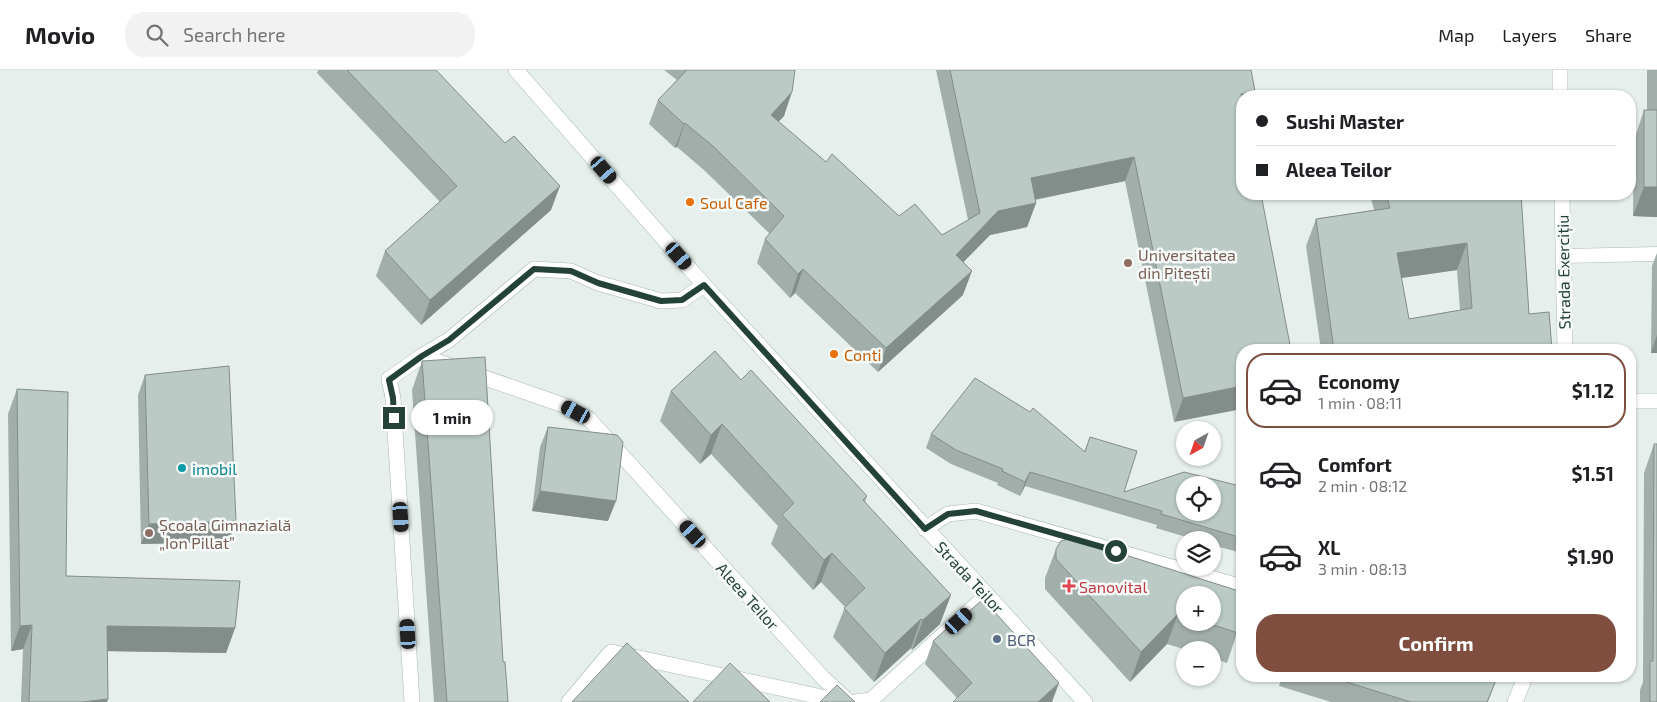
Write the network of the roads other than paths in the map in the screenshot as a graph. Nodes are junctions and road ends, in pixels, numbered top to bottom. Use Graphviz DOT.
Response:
graph roads {
  1 [pos="516,70"];
  2 [pos="1560,70"];
  3 [pos="1560,90"];
  4 [pos="1562,200"];
  5 [pos="1657,254"];
  6 [pos="1563,256"];
  7 [pos="704,285"];
  8 [pos="1565,344"];
  9 [pos="422,356"];
  10 [pos="1636,401"];
  11 [pos="1657,401"];
  12 [pos="925,529"];
  13 [pos="1236,586"];
  14 [pos="987,595"];
  15 [pos="1523,682"];
  16 [pos="412,702"];
  17 [pos="569,702"];
  18 [pos="848,702"];
  19 [pos="856,702"];
  20 [pos="1085,702"];
  21 [pos="1515,702"];
  1 -- 7 [label="street, Strada Teilor"];
  2 -- 3 [label="street"];
  4 -- 6 [label="street, Strada Exercițiu"];
  5 -- 6 [label="lane"];
  6 -- 8 [label="street, Strada Exercițiu"];
  7 -- 9 [label="street"];
  7 -- 12 [label="street, Strada Teilor"];
  9 -- 16 [label="street"];
  9 -- 18 [label="street, Aleea Teilor"];
  10 -- 11 [label="street"];
  12 -- 13 [label="street"];
  12 -- 14 [label="street, Strada Teilor"];
  14 -- 19 [label="street"];
  14 -- 20 [label="street, Strada Teilor"];
  15 -- 21 [label="street"];
  17 -- 18 [label="street, Aleea Teilor"];
}
